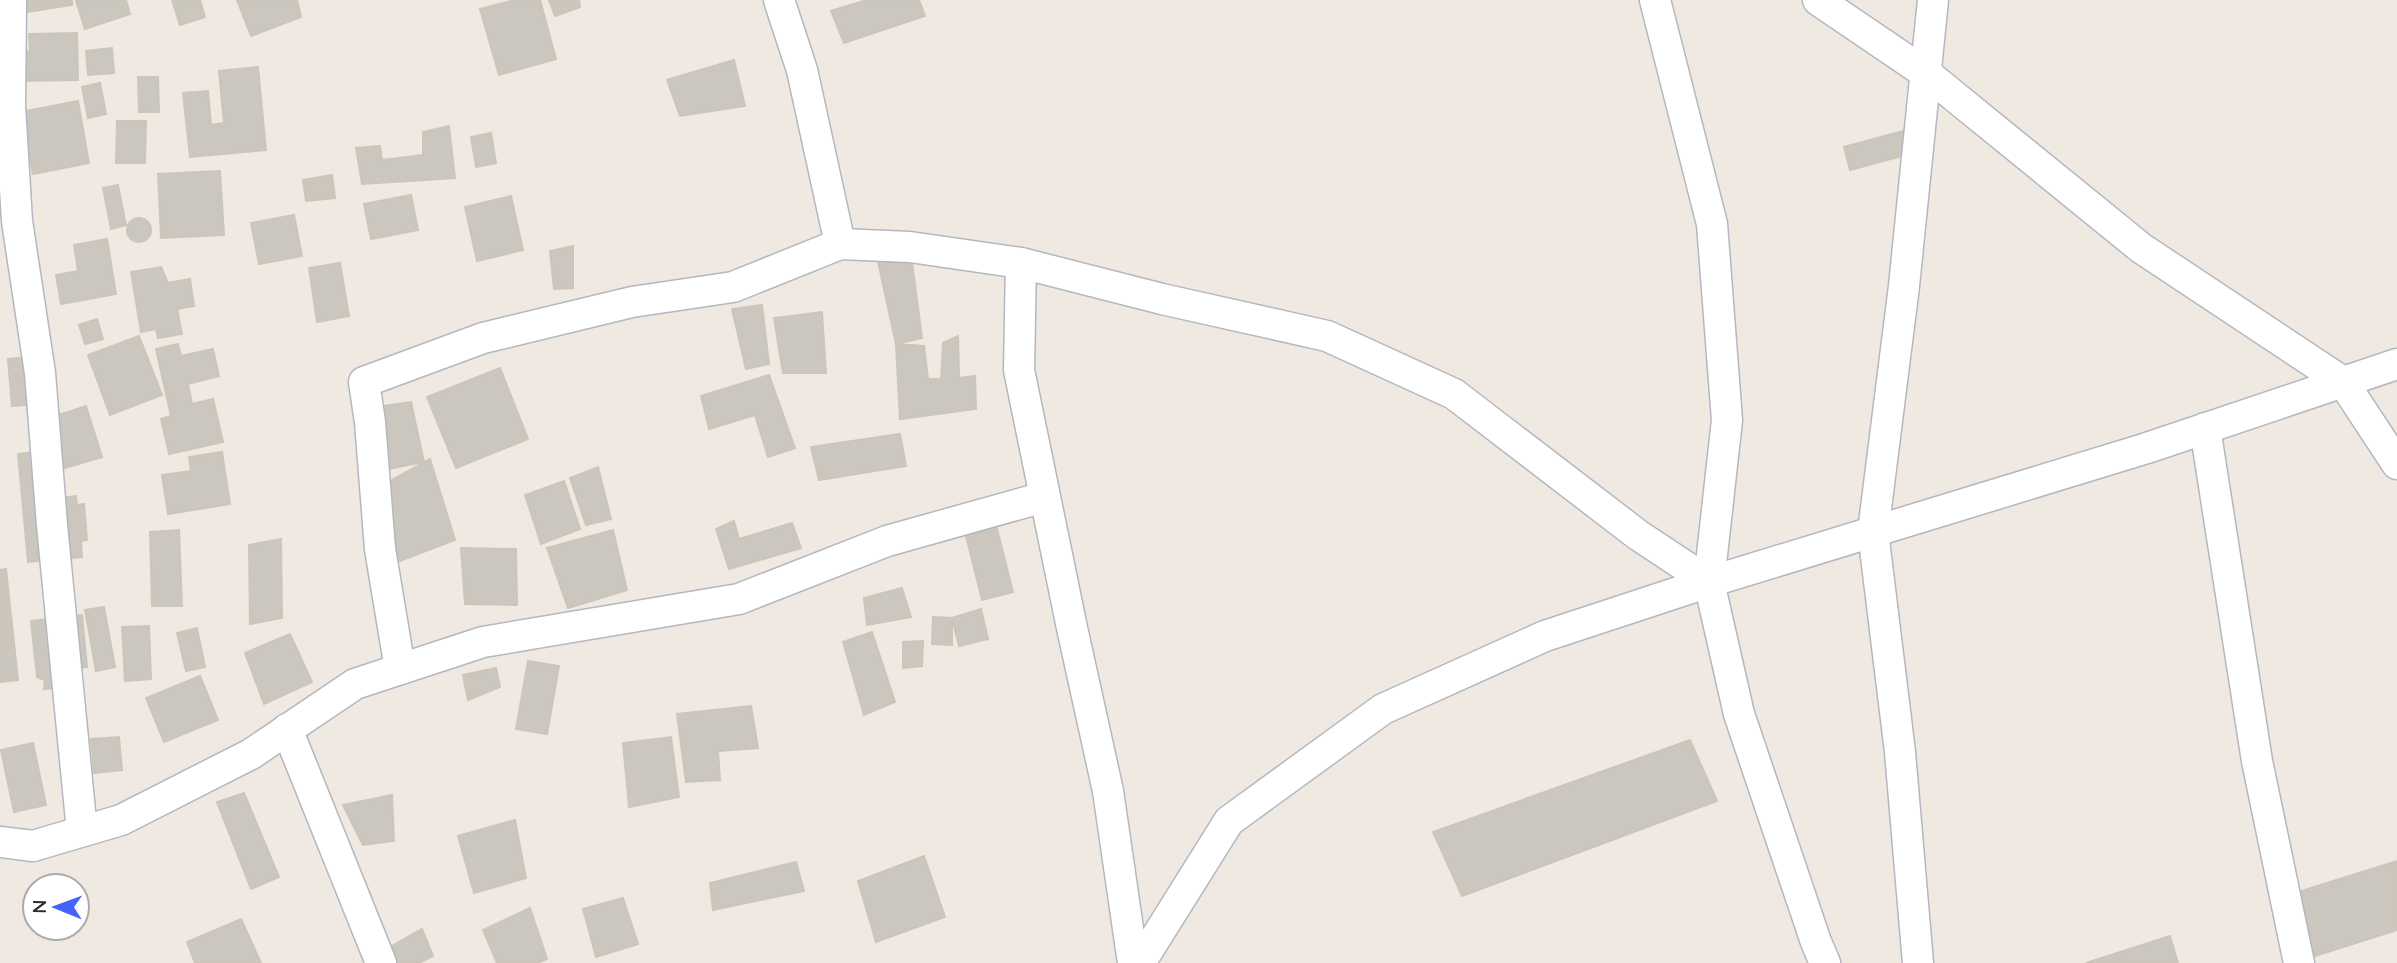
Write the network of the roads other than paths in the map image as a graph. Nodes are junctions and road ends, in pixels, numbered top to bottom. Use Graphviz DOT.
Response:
graph roads {
  1 [pos="11,0"];
  2 [pos="779,0"];
  3 [pos="1655,0"];
  4 [pos="1818,0"];
  5 [pos="1933,0"];
  6 [pos="3,74"];
  7 [pos="1927,74"];
  8 [pos="840,244"];
  9 [pos="1021,263"];
  10 [pos="2397,364"];
  11 [pos="2343,382"];
  12 [pos="2205,428"];
  13 [pos="2397,464"];
  14 [pos="1044,497"];
  15 [pos="1873,532"];
  16 [pos="1709,582"];
  17 [pos="400,669"];
  18 [pos="286,729"];
  19 [pos="82,831"];
  20 [pos="0,842"];
  21 [pos="381,963"];
  22 [pos="1133,963"];
  23 [pos="1140,963"];
  24 [pos="1825,963"];
  25 [pos="1917,963"];
  26 [pos="2299,963"];
  1 -- 6 [label="street"];
  2 -- 8 [label="street"];
  3 -- 16 [label="street"];
  4 -- 7 [label="street"];
  5 -- 7 [label="street"];
  6 -- 19 [label="street"];
  7 -- 11 [label="street"];
  7 -- 15 [label="street"];
  8 -- 9 [label="street"];
  8 -- 17 [label="street"];
  9 -- 14 [label="street"];
  9 -- 16 [label="street"];
  10 -- 11 [label="street"];
  11 -- 12 [label="street"];
  11 -- 13 [label="street"];
  12 -- 15 [label="street"];
  12 -- 26 [label="street"];
  14 -- 17 [label="street"];
  14 -- 22 [label="street"];
  15 -- 16 [label="street"];
  15 -- 25 [label="street"];
  16 -- 23 [label="street"];
  16 -- 24 [label="street"];
  17 -- 18 [label="street"];
  18 -- 19 [label="street"];
  18 -- 21 [label="street"];
  19 -- 20 [label="street"];
}
